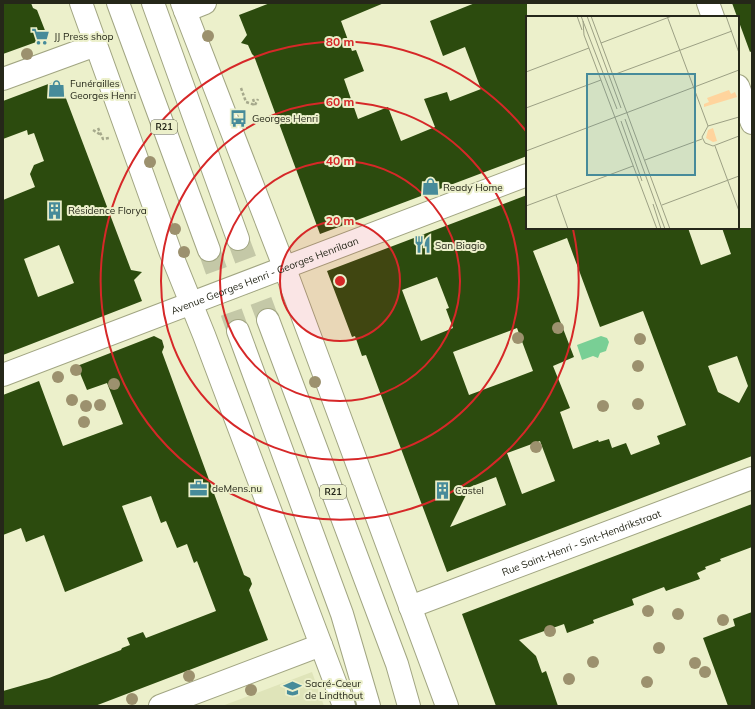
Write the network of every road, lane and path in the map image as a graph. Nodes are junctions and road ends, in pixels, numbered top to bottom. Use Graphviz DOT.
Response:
graph roads {
  1 [pos="81,3"];
  2 [pos="118,3"];
  3 [pos="153,3"];
  4 [pos="205,3"];
  5 [pos="708,3"];
  6 [pos="183,7"];
  7 [pos="713,16"];
  8 [pos="96,45"];
  9 [pos="3,79"];
  10 [pos="241,88"];
  11 [pos="742,92"];
  12 [pos="258,99"];
  13 [pos="253,100"];
  14 [pos="255,105"];
  15 [pos="752,123"];
  16 [pos="103,124"];
  17 [pos="98,128"];
  18 [pos="93,130"];
  19 [pos="102,135"];
  20 [pos="526,176"];
  21 [pos="238,239"];
  22 [pos="209,250"];
  23 [pos="285,269"];
  24 [pos="191,304"];
  25 [pos="268,320"];
  26 [pos="238,331"];
  27 [pos="3,375"];
  28 [pos="752,478"];
  29 [pos="410,607"];
  30 [pos="342,614"];
  31 [pos="321,645"];
  32 [pos="397,664"];
  33 [pos="160,706"];
  34 [pos="344,706"];
  35 [pos="369,706"];
  36 [pos="383,706"];
  37 [pos="409,706"];
  38 [pos="417,706"];
  39 [pos="447,706"];
  1 -- 8 [label="main road"];
  2 -- 22 [label="main road, R21"];
  3 -- 21 [label="main road"];
  4 -- 6 [label="main road"];
  5 -- 7 [label="main road"];
  6 -- 23 [label="main road"];
  8 -- 9 [label="main road"];
  8 -- 24 [label="main road"];
  10 -- 14 [label="path"];
  11 -- 15 [label="main road"];
  12 -- 14 [label="path"];
  13 -- 14 [label="path"];
  16 -- 19 [label="path"];
  17 -- 19 [label="path"];
  18 -- 19 [label="path"];
  20 -- 23 [label="main road, Avenue Georges Henri - Georges Henrilaan"];
  23 -- 24 [label="main road, Avenue Georges Henri - Georges Henrilaan"];
  23 -- 29 [label="main road"];
  24 -- 27 [label="main road, Avenue Georges Henri - Georges Henrilaan"];
  24 -- 31 [label="main road"];
  25 -- 32 [label="main road, R21"];
  26 -- 30 [label="main road"];
  28 -- 29 [label="main road, Rue Saint-Henri - Sint-Hendrikstraat"];
  29 -- 39 [label="main road"];
  30 -- 35 [label="main road"];
  30 -- 36 [label="main road"];
  31 -- 33 [label="main road"];
  31 -- 34 [label="main road"];
  32 -- 37 [label="main road, R21"];
  32 -- 38 [label="main road"];
}
